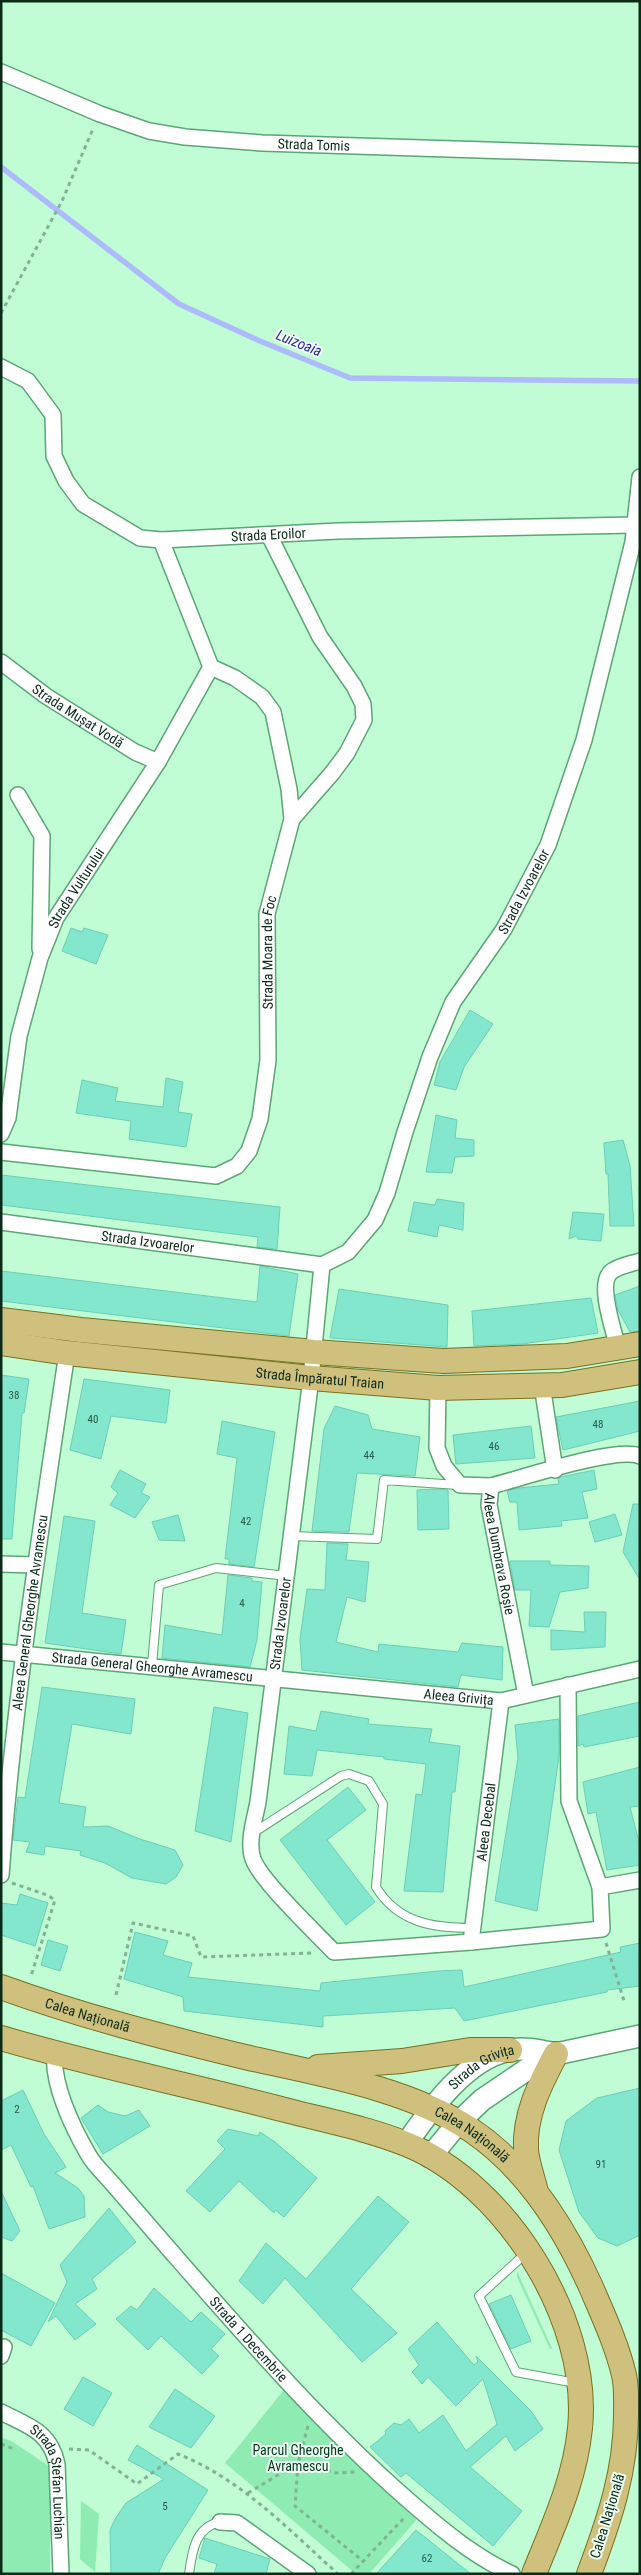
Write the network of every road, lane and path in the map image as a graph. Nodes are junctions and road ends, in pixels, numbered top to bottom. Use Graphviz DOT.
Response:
graph roads {
  1 [pos="1,72"];
  2 [pos="100,114"];
  3 [pos="640,155"];
  4 [pos="1,313"];
  5 [pos="1,367"];
  6 [pos="640,477"];
  7 [pos="635,525"];
  8 [pos="268,535"];
  9 [pos="161,540"];
  10 [pos="636,542"];
  11 [pos="1,662"];
  12 [pos="211,667"];
  13 [pos="158,762"];
  14 [pos="18,794"];
  15 [pos="292,819"];
  16 [pos="40,958"];
  17 [pos="1,1134"];
  18 [pos="1,1152"];
  19 [pos="1,1222"];
  20 [pos="640,1261"];
  21 [pos="322,1265"];
  22 [pos="1,1320"];
  23 [pos="1,1343"];
  24 [pos="629,1346"];
  25 [pos="314,1352"];
  26 [pos="67,1353"];
  27 [pos="640,1372"];
  28 [pos="311,1378"];
  29 [pos="542,1385"];
  30 [pos="438,1388"];
  31 [pos="640,1456"];
  32 [pos="555,1470"];
  33 [pos="460,1485"];
  34 [pos="491,1486"];
  35 [pos="291,1536"];
  36 [pos="1,1564"];
  37 [pos="35,1565"];
  38 [pos="287,1576"];
  39 [pos="1,1652"];
  40 [pos="25,1654"];
  41 [pos="152,1665"];
  42 [pos="640,1668"];
  43 [pos="274,1679"];
  44 [pos="568,1685"];
  45 [pos="526,1695"];
  46 [pos="501,1701"];
  47 [pos="8,1732"];
  48 [pos="252,1834"];
  49 [pos="5,1878"];
  50 [pos="640,1880"];
  51 [pos="600,1887"];
  52 [pos="602,1929"];
  53 [pos="472,1935"];
  54 [pos="334,1952"];
  55 [pos="1,1987"];
  56 [pos="116,1995"];
  57 [pos="25,1996"];
  58 [pos="625,2004"];
  59 [pos="640,2036"];
  60 [pos="6,2042"];
  61 [pos="510,2050"];
  62 [pos="55,2052"];
  63 [pos="556,2054"];
  64 [pos="296,2069"];
  65 [pos="432,2107"];
  66 [pos="458,2123"];
  67 [pos="406,2144"];
  68 [pos="430,2157"];
  69 [pos="535,2190"];
  70 [pos="528,2250"];
  71 [pos="581,2384"];
  72 [pos="313,2409"];
  73 [pos="1,2412"];
  74 [pos="1,2444"];
  75 [pos="54,2448"];
  76 [pos="14,2449"];
  77 [pos="298,2463"];
  78 [pos="364,2472"];
  79 [pos="248,2494"];
  80 [pos="416,2506"];
  81 [pos="220,2522"];
  82 [pos="363,2561"];
  83 [pos="61,2574"];
  84 [pos="189,2574"];
  85 [pos="308,2574"];
  86 [pos="338,2574"];
  87 [pos="352,2574"];
  88 [pos="512,2574"];
  89 [pos="534,2574"];
  90 [pos="589,2574"];
  1 -- 2 [label="street, Strada Tomis"];
  2 -- 3 [label="street, Strada Tomis"];
  2 -- 4 [label="path"];
  5 -- 9 [label="street, Strada Eroilor"];
  6 -- 7 [label="street, Strada Izvoarelor"];
  7 -- 8 [label="street, Strada Eroilor"];
  7 -- 10 [label="street, Strada Izvoarelor"];
  8 -- 9 [label="street, Strada Eroilor"];
  8 -- 15 [label="street"];
  9 -- 12 [label="street"];
  10 -- 21 [label="street, Strada Izvoarelor"];
  11 -- 13 [label="street, Strada Mușat Vodă"];
  12 -- 13 [label="street, Strada Vulturului"];
  12 -- 15 [label="street, Strada Moara de Foc"];
  13 -- 16 [label="street, Strada Vulturului"];
  14 -- 16 [label="street"];
  15 -- 18 [label="street, Strada Moara de Foc"];
  16 -- 17 [label="street, Strada Vulturului"];
  19 -- 21 [label="street, Strada Izvoarelor"];
  20 -- 24 [label="street"];
  21 -- 25 [label="street, Strada Izvoarelor"];
  22 -- 25 [label="main road, Strada Împăratul Traian"];
  23 -- 26 [label="main road, Strada Împăratul Traian"];
  24 -- 25 [label="main road, Strada Împăratul Traian"];
  25 -- 28 [label="street, Strada Izvoarelor"];
  26 -- 28 [label="main road, Strada Împăratul Traian"];
  26 -- 37 [label="street, Aleea General Gheorghe Avramescu"];
  27 -- 29 [label="main road, Strada Împăratul Traian"];
  28 -- 30 [label="main road, Strada Împăratul Traian"];
  28 -- 35 [label="street, Strada Izvoarelor"];
  29 -- 30 [label="main road, Strada Împăratul Traian"];
  29 -- 32 [label="street"];
  30 -- 33 [label="street"];
  31 -- 32 [label="street"];
  32 -- 34 [label="street"];
  33 -- 34 [label="street, Aleea Dumbrava Roșie"];
  33 -- 35 [label="lane"];
  34 -- 45 [label="street, Aleea Dumbrava Roșie"];
  35 -- 38 [label="street, Strada Izvoarelor"];
  36 -- 37 [label="street"];
  37 -- 40 [label="street, Aleea General Gheorghe Avramescu"];
  38 -- 41 [label="lane"];
  38 -- 43 [label="street, Strada Izvoarelor"];
  39 -- 40 [label="street, Strada General Gheorghe Avramescu"];
  40 -- 41 [label="street, Strada General Gheorghe Avramescu"];
  40 -- 47 [label="street, Aleea General Gheorghe Avramescu"];
  41 -- 43 [label="street, Strada General Gheorghe Avramescu"];
  42 -- 44 [label="street, Aleea Grivița"];
  43 -- 46 [label="street, Aleea Grivița"];
  43 -- 48 [label="street, Strada Izvoarelor"];
  44 -- 45 [label="street, Aleea Grivița"];
  44 -- 51 [label="street"];
  45 -- 46 [label="street, Aleea Grivița"];
  46 -- 53 [label="street, Aleea Decebal"];
  47 -- 49 [label="street, Aleea General Gheorghe Avramescu"];
  48 -- 53 [label="lane"];
  48 -- 54 [label="street, Strada Izvoarelor"];
  49 -- 57 [label="path"];
  50 -- 51 [label="street"];
  51 -- 52 [label="street"];
  52 -- 53 [label="street"];
  52 -- 58 [label="path"];
  53 -- 54 [label="street"];
  54 -- 56 [label="path"];
  55 -- 57 [label="main road, Calea Națională"];
  57 -- 64 [label="main road, Calea Națională"];
  59 -- 63 [label="main road, Strada Grivița"];
  60 -- 62 [label="main road"];
  61 -- 63 [label="main road, Strada Grivița"];
  61 -- 64 [label="main road"];
  61 -- 65 [label="main road, Strada Grivița"];
  62 -- 67 [label="main road"];
  62 -- 72 [label="street, Strada 1 Decembrie"];
  63 -- 66 [label="main road, Strada Grivița"];
  63 -- 69 [label="main road"];
  64 -- 65 [label="main road, Calea Națională"];
  65 -- 66 [label="main road, Calea Națională"];
  65 -- 67 [label="main road, Strada Grivița"];
  66 -- 68 [label="main road, Strada Grivița"];
  66 -- 69 [label="main road, Calea Națională"];
  67 -- 68 [label="main road"];
  68 -- 70 [label="main road"];
  69 -- 90 [label="main road, Calea Națională"];
  70 -- 71 [label="main road"];
  70 -- 71 [label="lane"];
  71 -- 89 [label="main road"];
  72 -- 77 [label="path"];
  72 -- 80 [label="street, Strada 1 Decembrie"];
  73 -- 75 [label="street, Strada Ștefan Luchian"];
  74 -- 76 [label="path"];
  75 -- 79 [label="path"];
  75 -- 83 [label="street, Strada Ștefan Luchian"];
  77 -- 78 [label="path"];
  77 -- 79 [label="path"];
  77 -- 82 [label="path"];
  79 -- 86 [label="path"];
  80 -- 82 [label="path"];
  80 -- 88 [label="street, Strada 1 Decembrie"];
  81 -- 84 [label="lane"];
  81 -- 85 [label="street"];
  82 -- 87 [label="path"];
}
